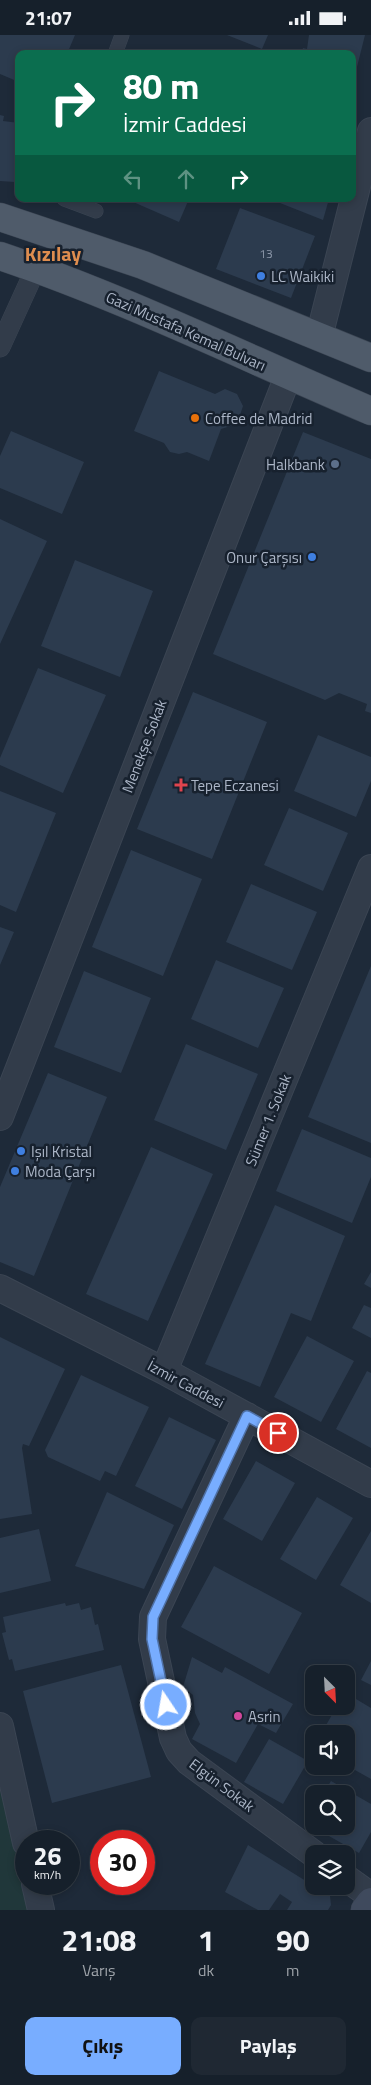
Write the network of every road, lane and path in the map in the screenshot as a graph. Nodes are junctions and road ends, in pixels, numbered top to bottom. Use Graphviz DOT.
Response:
graph roads {
  1 [pos="122,35"];
  2 [pos="116,50"];
  3 [pos="371,131"];
  4 [pos="356,190"];
  5 [pos="72,202"];
  6 [pos="353,202"];
  7 [pos="96,211"];
  8 [pos="0,217"];
  9 [pos="0,256"];
  10 [pos="36,268"];
  11 [pos="319,337"];
  12 [pos="0,347"];
  13 [pos="371,358"];
  14 [pos="288,376"];
  15 [pos="371,411"];
  16 [pos="371,868"];
  17 [pos="0,1117"];
  18 [pos="0,1288"];
  19 [pos="164,1371"];
  20 [pos="247,1416"];
  21 [pos="371,1484"];
  22 [pos="0,1727"];
  23 [pos="23,1830"];
  24 [pos="305,1847"];
  25 [pos="355,1884"];
  26 [pos="38,1895"];
  27 [pos="371,1896"];
  28 [pos="371,1902"];
  29 [pos="41,1910"];
  30 [pos="365,1910"];
  1 -- 2 [label="lane"];
  3 -- 4 [label="street"];
  5 -- 7 [label="lane"];
  6 -- 11 [label="street"];
  8 -- 11 [label="main road"];
  9 -- 10 [label="main road, Gazi Mustafa Kemal Bulvarı"];
  10 -- 12 [label="street"];
  10 -- 14 [label="main road, Gazi Mustafa Kemal Bulvarı"];
  11 -- 13 [label="main road"];
  14 -- 15 [label="main road, Gazi Mustafa Kemal Bulvarı"];
  14 -- 17 [label="street, Menekşe Sokak"];
  16 -- 19 [label="street, Sümer 1. Sokak"];
  18 -- 19 [label="street, İzmir Caddesi"];
  19 -- 20 [label="street, İzmir Caddesi"];
  20 -- 21 [label="street, İzmir Caddesi"];
  20 -- 24 [label="street, Elgün Sokak"];
  22 -- 23 [label="street"];
  25 -- 27 [label="street"];
  26 -- 29 [label="street"];
  28 -- 30 [label="main road"];
}
